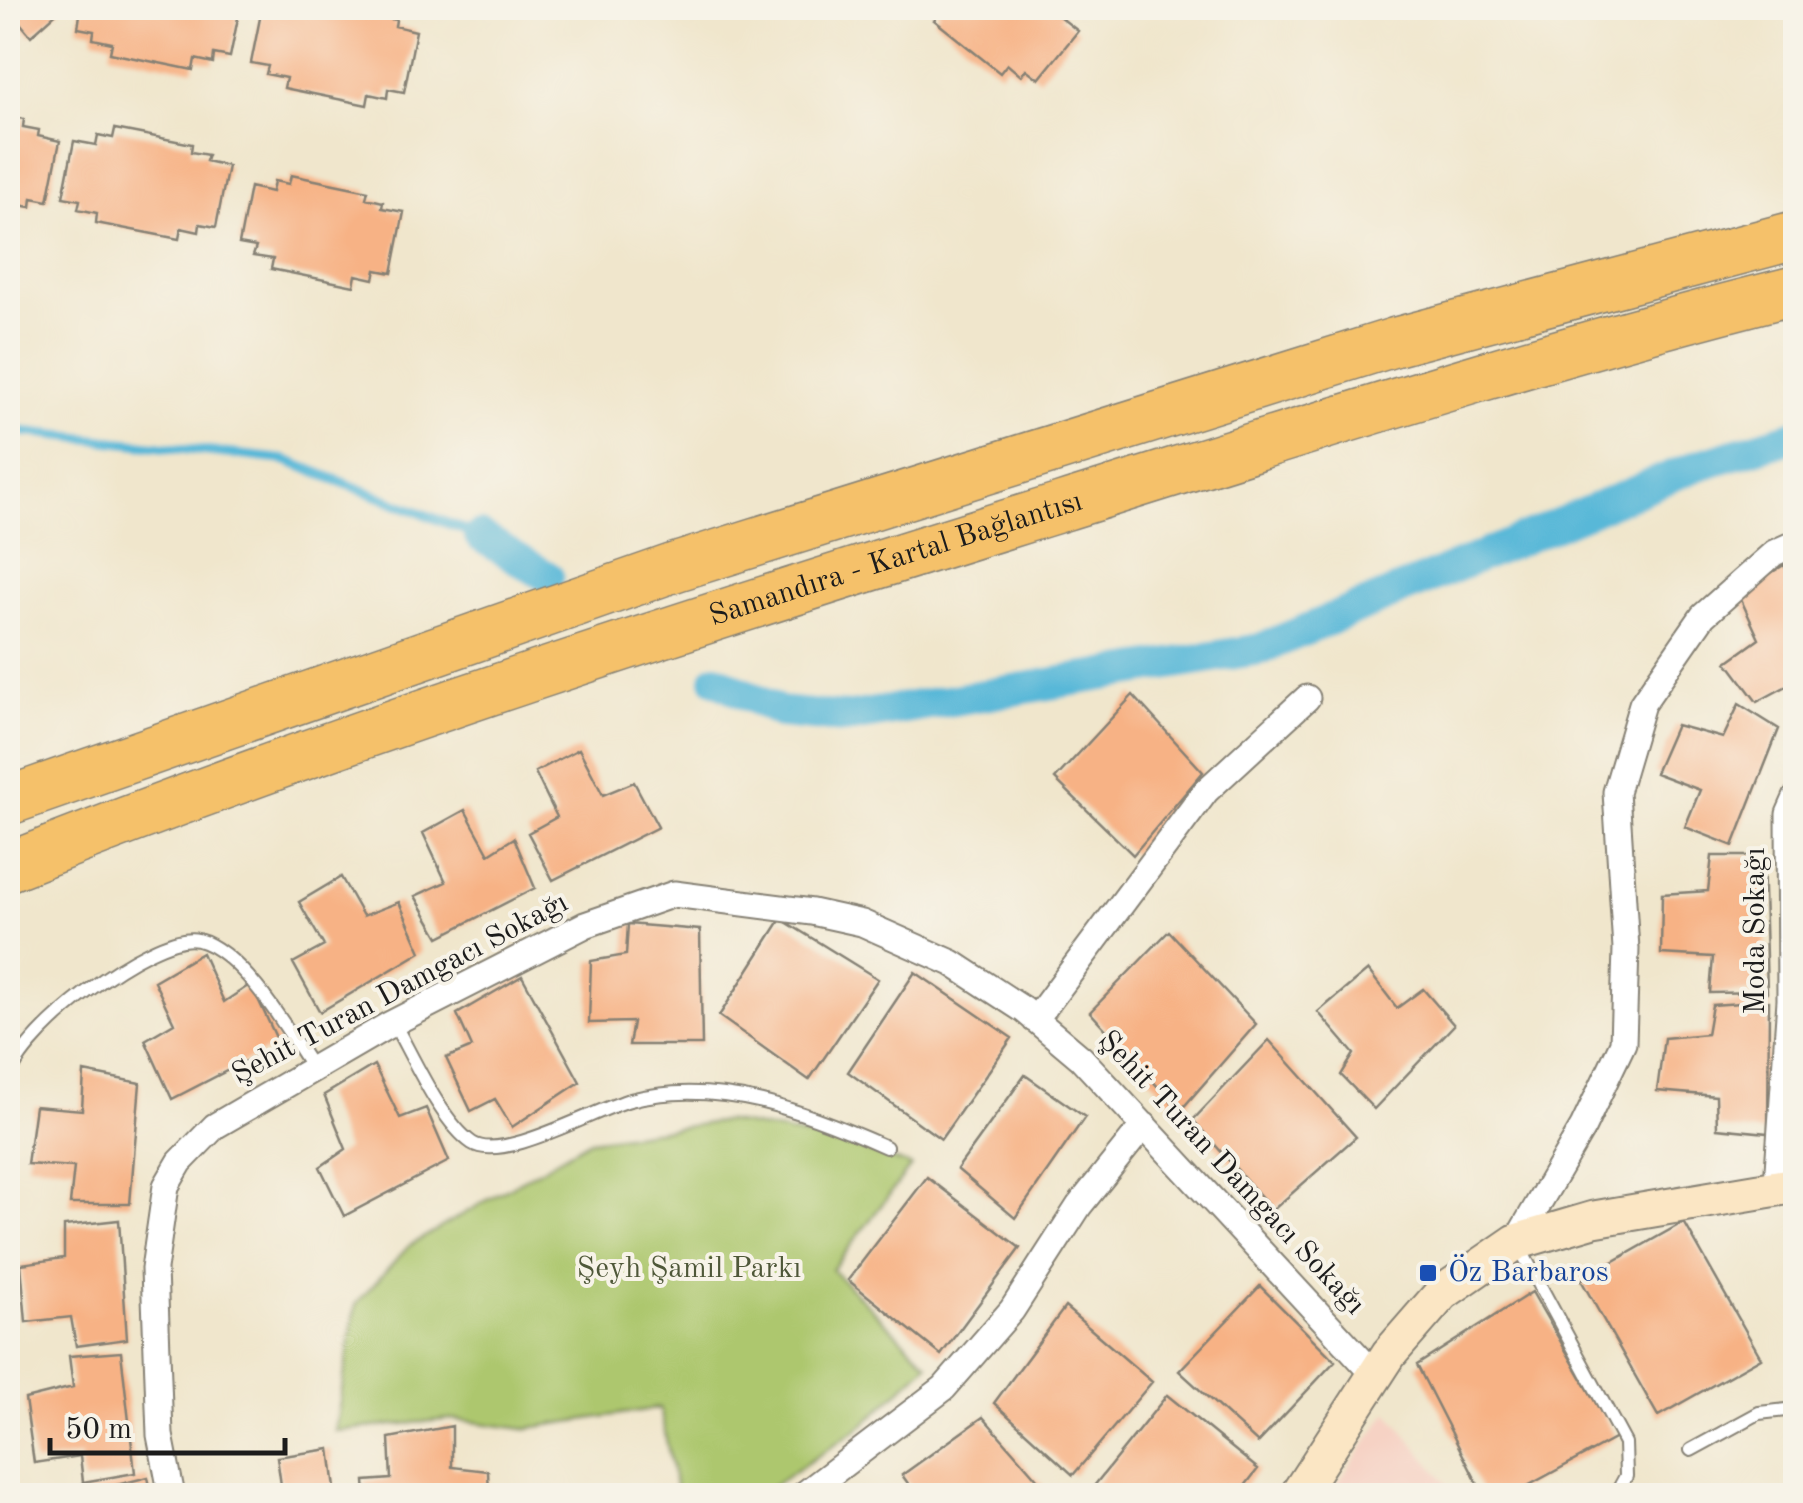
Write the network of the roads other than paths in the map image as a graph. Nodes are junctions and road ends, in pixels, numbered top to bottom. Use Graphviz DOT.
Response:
graph roads {
  1 [pos="1796,235"];
  2 [pos="1796,290"];
  3 [pos="1796,543"];
  4 [pos="1307,698"];
  5 [pos="1796,798"];
  6 [pos="8,801"];
  7 [pos="8,868"];
  8 [pos="1035,1020"];
  9 [pos="394,1022"];
  10 [pos="314,1068"];
  11 [pos="8,1086"];
  12 [pos="1144,1124"];
  13 [pos="886,1147"];
  14 [pos="1786,1185"];
  15 [pos="1516,1242"];
  16 [pos="1375,1375"];
  17 [pos="1796,1409"];
  18 [pos="1690,1450"];
  19 [pos="172,1496"];
  20 [pos="802,1496"];
  21 [pos="1296,1496"];
  22 [pos="1615,1496"];
  1 -- 6 [label="highway, Samandıra - Kartal Bağlantısı"];
  2 -- 7 [label="highway, Samandıra - Kartal Bağlantısı"];
  3 -- 15 [label="street"];
  4 -- 8 [label="street"];
  5 -- 14 [label="street, Moda Sokağı"];
  8 -- 9 [label="street, Şehit Turan Damgacı Sokağı"];
  8 -- 12 [label="street, Şehit Turan Damgacı Sokağı"];
  9 -- 10 [label="street, Şehit Turan Damgacı Sokağı"];
  9 -- 13 [label="lane"];
  10 -- 11 [label="lane"];
  10 -- 19 [label="street, Şehit Turan Damgacı Sokağı"];
  12 -- 16 [label="street, Şehit Turan Damgacı Sokağı"];
  12 -- 20 [label="street"];
  14 -- 15 [label="street"];
  15 -- 16 [label="street"];
  15 -- 22 [label="lane"];
  16 -- 21 [label="street"];
  17 -- 18 [label="lane"];
}
